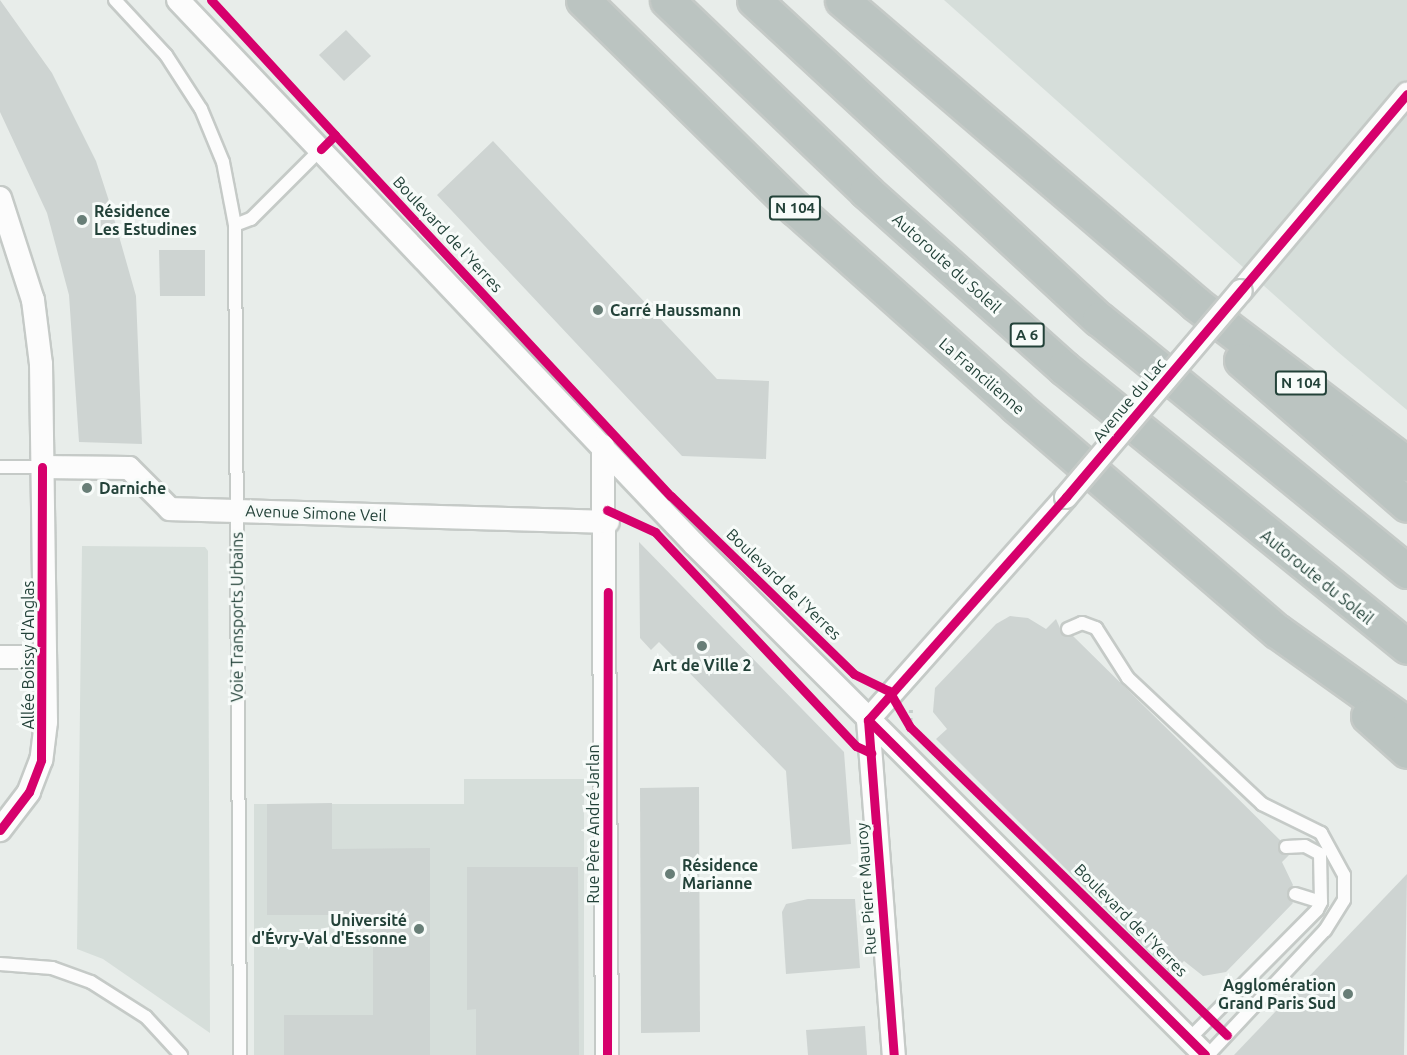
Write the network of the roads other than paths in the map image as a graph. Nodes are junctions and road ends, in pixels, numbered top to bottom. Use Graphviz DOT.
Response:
graph roads {
  1 [pos="115,0"];
  2 [pos="178,0"];
  3 [pos="583,0"];
  4 [pos="667,0"];
  5 [pos="754,0"];
  6 [pos="842,0"];
  7 [pos="1407,94"];
  8 [pos="321,149"];
  9 [pos="0,198"];
  10 [pos="235,225"];
  11 [pos="1195,303"];
  12 [pos="603,447"];
  13 [pos="1407,464"];
  14 [pos="0,467"];
  15 [pos="42,467"];
  16 [pos="1407,505"];
  17 [pos="236,511"];
  18 [pos="608,522"];
  19 [pos="1407,571"];
  20 [pos="1068,630"];
  21 [pos="1277,631"];
  22 [pos="1407,647"];
  23 [pos="0,657"];
  24 [pos="44,657"];
  25 [pos="868,720"];
  26 [pos="1407,724"];
  27 [pos="1407,751"];
  28 [pos="0,830"];
  29 [pos="1286,847"];
  30 [pos="1294,894"];
  31 [pos="1321,902"];
  32 [pos="0,964"];
  33 [pos="1190,1038"];
  34 [pos="181,1055"];
  35 [pos="240,1055"];
  36 [pos="608,1055"];
  37 [pos="894,1055"];
  38 [pos="1207,1055"];
  1 -- 10 [label="lane, Voie Transports Urbains"];
  2 -- 8 [label="street, Boulevard de l'Yerres"];
  3 -- 21 [label="highway, La Francilienne / N 104"];
  4 -- 22 [label="highway, Autoroute du Soleil / A 6"];
  5 -- 19 [label="highway"];
  6 -- 11 [label="highway, N 104"];
  7 -- 25 [label="street, Avenue du Lac, bridge"];
  8 -- 10 [label="lane"];
  8 -- 12 [label="street, Boulevard de l'Yerres"];
  9 -- 15 [label="street, Allée Boissy d'Anglas"];
  10 -- 17 [label="lane, Voie Transports Urbains"];
  11 -- 13 [label="highway, N 104"];
  11 -- 16 [label="highway"];
  12 -- 18 [label="street, Rue Père André Jarlan"];
  12 -- 25 [label="street, Boulevard de l'Yerres"];
  14 -- 15 [label="lane"];
  15 -- 17 [label="street, Avenue Simone Veil"];
  15 -- 24 [label="street, Allée Boissy d'Anglas"];
  17 -- 18 [label="street, Avenue Simone Veil"];
  17 -- 35 [label="lane, Voie Transports Urbains"];
  18 -- 36 [label="street, Rue Père André Jarlan"];
  20 -- 38 [label="lane"];
  21 -- 26 [label="highway, La Francilienne / N 104"];
  21 -- 27 [label="highway"];
  23 -- 24 [label="street"];
  24 -- 28 [label="street, Allée Boissy d'Anglas"];
  25 -- 33 [label="street, Boulevard de l'Yerres"];
  25 -- 37 [label="street, Rue Pierre Mauroy"];
  29 -- 31 [label="lane"];
  30 -- 31 [label="lane"];
  31 -- 33 [label="lane"];
  32 -- 34 [label="lane"];
  33 -- 38 [label="street, Boulevard de l'Yerres"];
}
